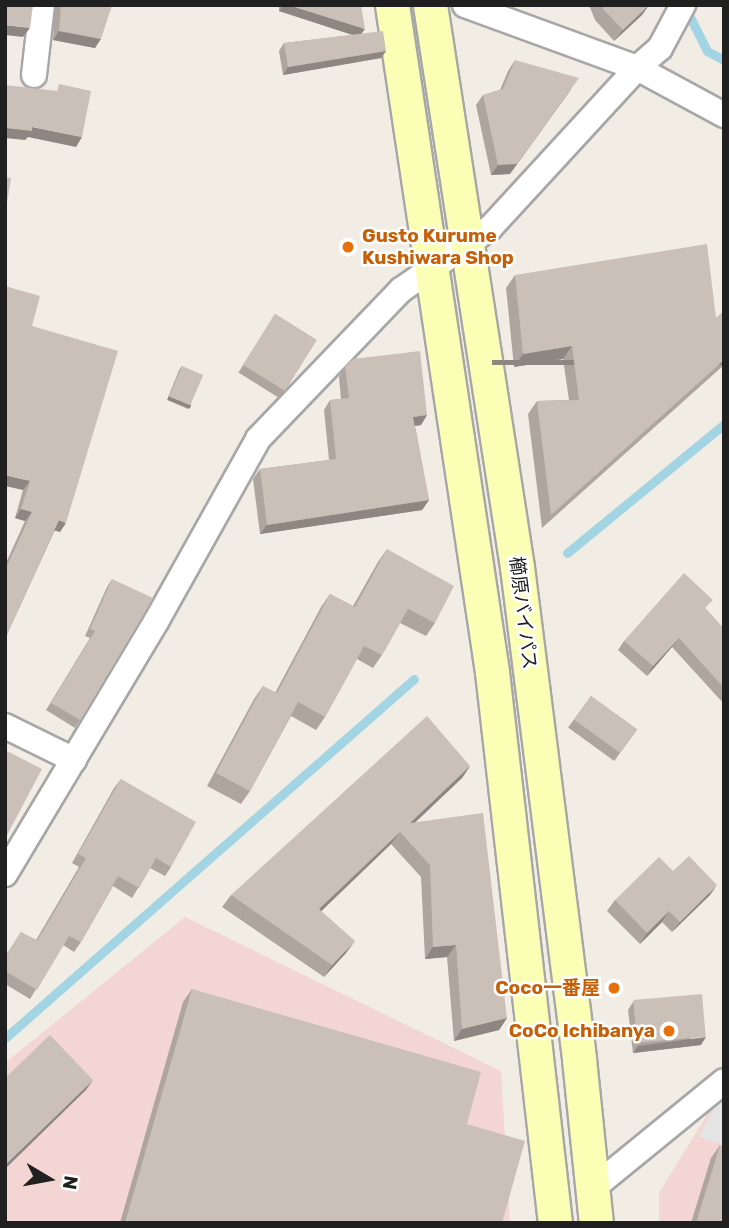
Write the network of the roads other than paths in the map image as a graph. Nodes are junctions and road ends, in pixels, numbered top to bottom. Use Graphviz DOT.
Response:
graph roads {
  1 [pos="42,5"];
  2 [pos="392,5"];
  3 [pos="430,5"];
  4 [pos="465,5"];
  5 [pos="683,5"];
  6 [pos="637,68"];
  7 [pos="34,75"];
  8 [pos="724,114"];
  9 [pos="467,244"];
  10 [pos="431,268"];
  11 [pos="5,726"];
  12 [pos="74,760"];
  13 [pos="5,874"];
  14 [pos="724,1081"];
  15 [pos="593,1188"];
  16 [pos="555,1223"];
  17 [pos="596,1223"];
  1 -- 7 [label="street"];
  2 -- 10 [label="street, 櫛原バイパス"];
  3 -- 9 [label="street, 櫛原バイパス"];
  4 -- 6 [label="street"];
  5 -- 6 [label="street"];
  6 -- 8 [label="street"];
  6 -- 9 [label="street"];
  9 -- 10 [label="street"];
  9 -- 15 [label="street, 櫛原バイパス"];
  10 -- 12 [label="street"];
  10 -- 16 [label="street, 櫛原バイパス"];
  11 -- 12 [label="street"];
  12 -- 13 [label="street"];
  14 -- 15 [label="street"];
  15 -- 17 [label="street, 櫛原バイパス"];
}
